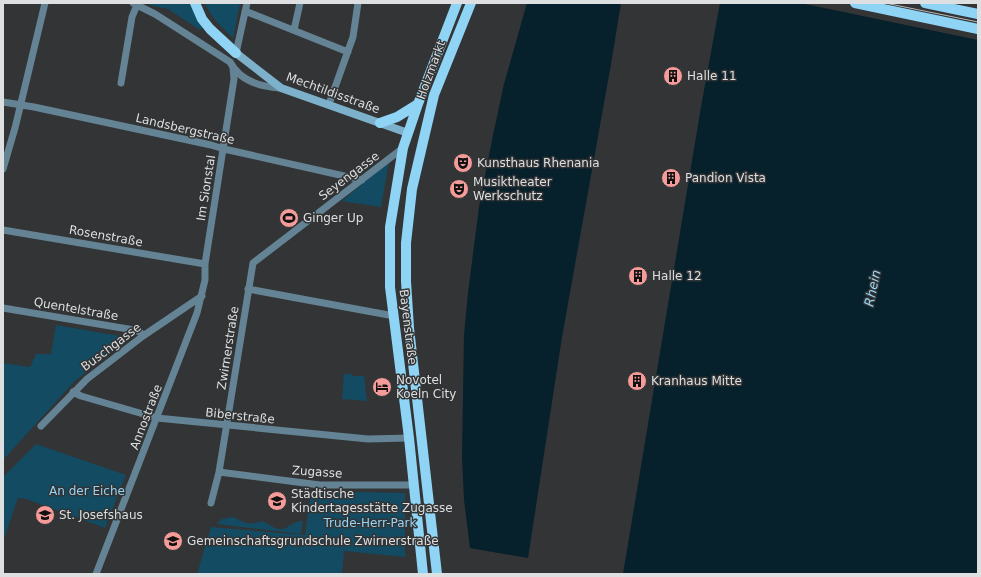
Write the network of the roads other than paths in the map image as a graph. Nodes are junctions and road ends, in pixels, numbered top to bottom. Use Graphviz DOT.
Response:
graph roads {
  1 [pos="45,3"];
  2 [pos="195,3"];
  3 [pos="247,3"];
  4 [pos="300,3"];
  5 [pos="358,3"];
  6 [pos="458,3"];
  7 [pos="471,3"];
  8 [pos="855,3"];
  9 [pos="926,3"];
  10 [pos="135,4"];
  11 [pos="245,11"];
  12 [pos="978,14"];
  13 [pos="978,29"];
  14 [pos="294,30"];
  15 [pos="348,52"];
  16 [pos="236,53"];
  17 [pos="233,68"];
  18 [pos="121,82"];
  19 [pos="281,88"];
  20 [pos="3,102"];
  21 [pos="328,104"];
  22 [pos="418,104"];
  23 [pos="20,106"];
  24 [pos="380,123"];
  25 [pos="408,132"];
  26 [pos="403,148"];
  27 [pos="421,148"];
  28 [pos="224,149"];
  29 [pos="3,169"];
  30 [pos="362,180"];
  31 [pos="3,230"];
  32 [pos="206,264"];
  33 [pos="248,289"];
  34 [pos="202,296"];
  35 [pos="392,297"];
  36 [pos="407,302"];
  37 [pos="3,308"];
  38 [pos="394,316"];
  39 [pos="143,336"];
  40 [pos="73,392"];
  41 [pos="157,418"];
  42 [pos="41,426"];
  43 [pos="227,426"];
  44 [pos="409,438"];
  45 [pos="219,472"];
  46 [pos="414,485"];
  47 [pos="211,503"];
  48 [pos="96,574"];
  49 [pos="423,574"];
  50 [pos="437,574"];
  1 -- 23 [label="street"];
  2 -- 16 [label="main road"];
  3 -- 11 [label="street"];
  4 -- 14 [label="street"];
  5 -- 15 [label="street"];
  6 -- 22 [label="main road, Holzmarkt"];
  7 -- 27 [label="main road, Holzmarkt"];
  8 -- 13 [label="main road"];
  9 -- 12 [label="main road"];
  10 -- 17 [label="street"];
  10 -- 18 [label="street"];
  11 -- 14 [label="street"];
  11 -- 16 [label="street"];
  14 -- 15 [label="street"];
  15 -- 21 [label="street"];
  16 -- 19 [label="street, Mechtildisstraße"];
  17 -- 19 [label="street"];
  17 -- 28 [label="street, Im Sionstal"];
  19 -- 21 [label="street, Mechtildisstraße"];
  20 -- 23 [label="street, Landsbergstraße"];
  21 -- 24 [label="street, Mechtildisstraße"];
  22 -- 24 [label="main road"];
  22 -- 25 [label="main road, Holzmarkt"];
  23 -- 28 [label="street, Landsbergstraße"];
  23 -- 29 [label="street"];
  24 -- 25 [label="street, Mechtildisstraße"];
  25 -- 26 [label="main road, Bayenstraße"];
  25 -- 27 [label="main road"];
  26 -- 30 [label="street, Seyengasse"];
  26 -- 35 [label="main road, Bayenstraße"];
  27 -- 36 [label="main road, Bayenstraße"];
  28 -- 30 [label="street, Landsbergstraße"];
  28 -- 32 [label="street, Im Sionstal"];
  30 -- 33 [label="street, Seyengasse"];
  31 -- 32 [label="street, Rosenstraße"];
  32 -- 34 [label="street, Annostraße"];
  33 -- 38 [label="street"];
  33 -- 43 [label="street, Zwirnerstraße"];
  34 -- 39 [label="street, Buschgasse"];
  34 -- 41 [label="street, Annostraße"];
  35 -- 36 [label="main road"];
  35 -- 38 [label="main road, Bayenstraße"];
  36 -- 50 [label="main road, Bayenstraße"];
  37 -- 39 [label="street, Quentelstraße"];
  38 -- 44 [label="main road, Bayenstraße"];
  39 -- 40 [label="street, Buschgasse"];
  40 -- 41 [label="street, Biberstraße"];
  40 -- 42 [label="street, Buschgasse"];
  41 -- 43 [label="street, Biberstraße"];
  41 -- 48 [label="street, Annostraße"];
  43 -- 44 [label="street, Biberstraße"];
  43 -- 45 [label="street, Zwirnerstraße"];
  44 -- 46 [label="main road, Bayenstraße"];
  45 -- 46 [label="street, Zugasse"];
  45 -- 47 [label="street, Zwirnerstraße"];
  46 -- 49 [label="main road, Bayenstraße"];
}
